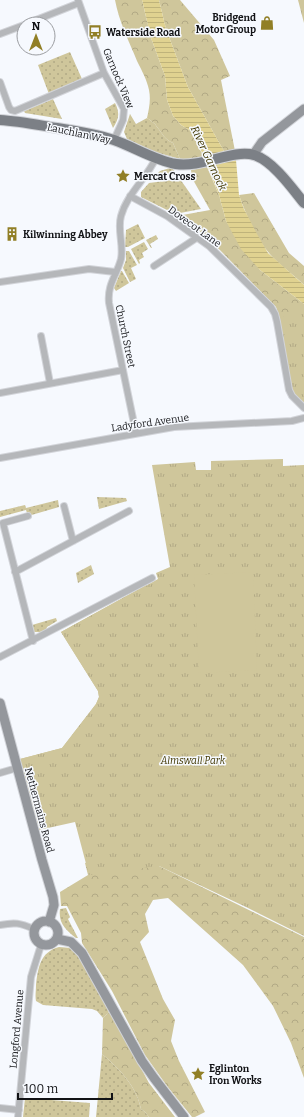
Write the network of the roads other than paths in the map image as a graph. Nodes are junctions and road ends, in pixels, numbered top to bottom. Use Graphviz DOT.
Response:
graph roads {
  1 [pos="79,2"];
  2 [pos="45,16"];
  3 [pos="16,28"];
  4 [pos="0,34"];
  5 [pos="104,73"];
  6 [pos="0,82"];
  7 [pos="304,109"];
  8 [pos="0,120"];
  9 [pos="114,140"];
  10 [pos="253,155"];
  11 [pos="156,158"];
  12 [pos="130,196"];
  13 [pos="304,203"];
  14 [pos="198,237"];
  15 [pos="154,266"];
  16 [pos="115,272"];
  17 [pos="0,282"];
  18 [pos="40,336"];
  19 [pos="123,370"];
  20 [pos="50,383"];
  21 [pos="0,393"];
  22 [pos="304,408"];
  23 [pos="304,418"];
  24 [pos="136,433"];
  25 [pos="0,458"];
  26 [pos="64,506"];
  27 [pos="129,511"];
  28 [pos="28,516"];
  29 [pos="74,541"];
  30 [pos="16,572"];
  31 [pos="152,578"];
  32 [pos="33,641"];
  33 [pos="0,657"];
  34 [pos="0,703"];
  35 [pos="17,768"];
  36 [pos="0,773"];
  37 [pos="49,922"];
  38 [pos="0,925"];
  39 [pos="34,929"];
  40 [pos="57,939"];
  41 [pos="41,945"];
  42 [pos="0,1108"];
  43 [pos="19,1110"];
  44 [pos="18,1117"];
  45 [pos="184,1117"];
  1 -- 2 [label="street"];
  1 -- 5 [label="street, Garnock View"];
  3 -- 4 [label="street"];
  5 -- 6 [label="street"];
  5 -- 9 [label="street, Garnock View"];
  7 -- 10 [label="main road"];
  8 -- 9 [label="main road, Lauchlan Way"];
  9 -- 11 [label="main road, Lauchlan Way"];
  10 -- 11 [label="main road, Lauchlan Way"];
  10 -- 13 [label="main road"];
  11 -- 12 [label="street, Church Street"];
  12 -- 14 [label="street, Dovecot Lane"];
  12 -- 16 [label="street, Church Street"];
  14 -- 15 [label="street"];
  14 -- 22 [label="street, Dovecot Lane"];
  16 -- 17 [label="street"];
  16 -- 19 [label="street, Church Street"];
  18 -- 20 [label="street"];
  19 -- 20 [label="street"];
  19 -- 24 [label="street, Church Street"];
  20 -- 21 [label="street"];
  23 -- 24 [label="street, Ladyford Avenue"];
  24 -- 25 [label="street, Ladyford Avenue"];
  26 -- 29 [label="street"];
  27 -- 29 [label="street"];
  28 -- 30 [label="street"];
  29 -- 30 [label="street"];
  30 -- 32 [label="street"];
  31 -- 32 [label="street"];
  32 -- 33 [label="street"];
  34 -- 35 [label="main road, Nethermains Road"];
  35 -- 36 [label="street"];
  35 -- 37 [label="main road, Nethermains Road"];
  37 -- 39 [label="main road"];
  37 -- 40 [label="main road"];
  38 -- 39 [label="street"];
  39 -- 41 [label="main road"];
  40 -- 41 [label="main road"];
  40 -- 45 [label="main road"];
  41 -- 43 [label="street, Longford Avenue"];
  42 -- 43 [label="street"];
  43 -- 44 [label="street, Longford Avenue"];
}
